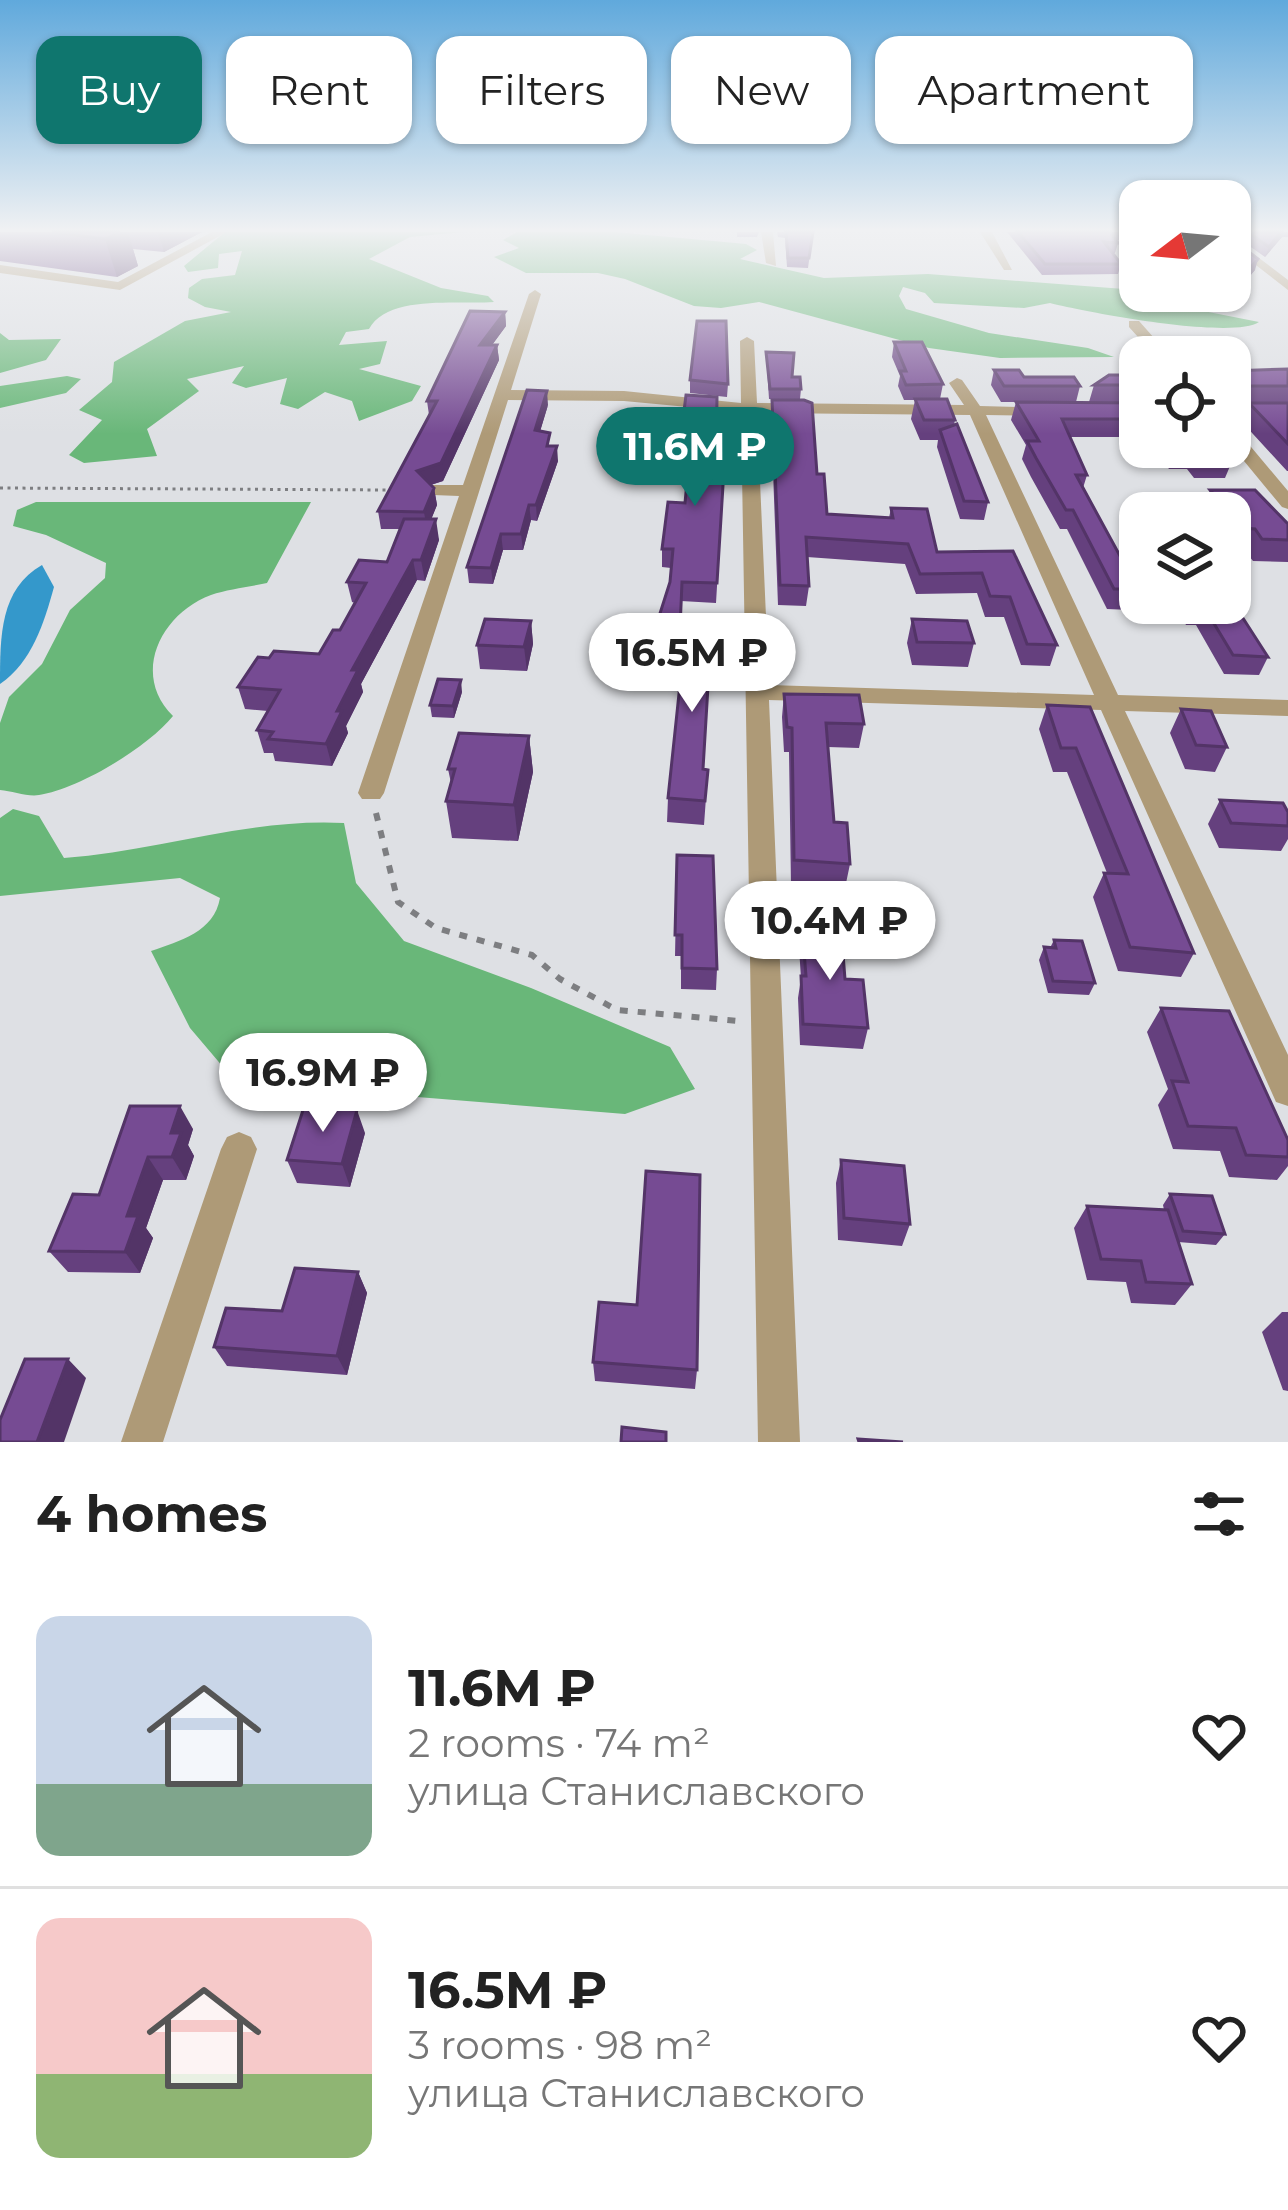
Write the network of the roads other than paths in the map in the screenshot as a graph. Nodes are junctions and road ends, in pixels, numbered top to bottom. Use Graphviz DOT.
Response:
graph roads {
  1 [pos="534,299"];
  2 [pos="1134,324"];
  3 [pos="1145,336"];
  4 [pos="747,341"];
  5 [pos="957,383"];
  6 [pos="501,395"];
  7 [pos="748,408"];
  8 [pos="976,411"];
  9 [pos="1070,411"];
  10 [pos="1251,412"];
  11 [pos="1288,412"];
  12 [pos="1251,458"];
  13 [pos="433,490"];
  14 [pos="469,491"];
  15 [pos="1288,503"];
  16 [pos="760,692"];
  17 [pos="1110,703"];
  18 [pos="1288,708"];
  19 [pos="371,793"];
  20 [pos="1288,1091"];
  21 [pos="239,1149"];
  22 [pos="142,1442"];
  23 [pos="779,1442"];
  1 -- 6 [label="street"];
  2 -- 3 [label="street"];
  4 -- 7 [label="street"];
  5 -- 8 [label="street"];
  6 -- 7 [label="street"];
  6 -- 14 [label="street"];
  7 -- 8 [label="street"];
  7 -- 16 [label="street"];
  8 -- 9 [label="street"];
  8 -- 17 [label="street"];
  10 -- 11 [label="street"];
  12 -- 15 [label="street"];
  13 -- 14 [label="street"];
  14 -- 19 [label="street"];
  16 -- 17 [label="street"];
  16 -- 23 [label="street"];
  17 -- 18 [label="street"];
  17 -- 20 [label="street"];
  21 -- 22 [label="street"];
}
